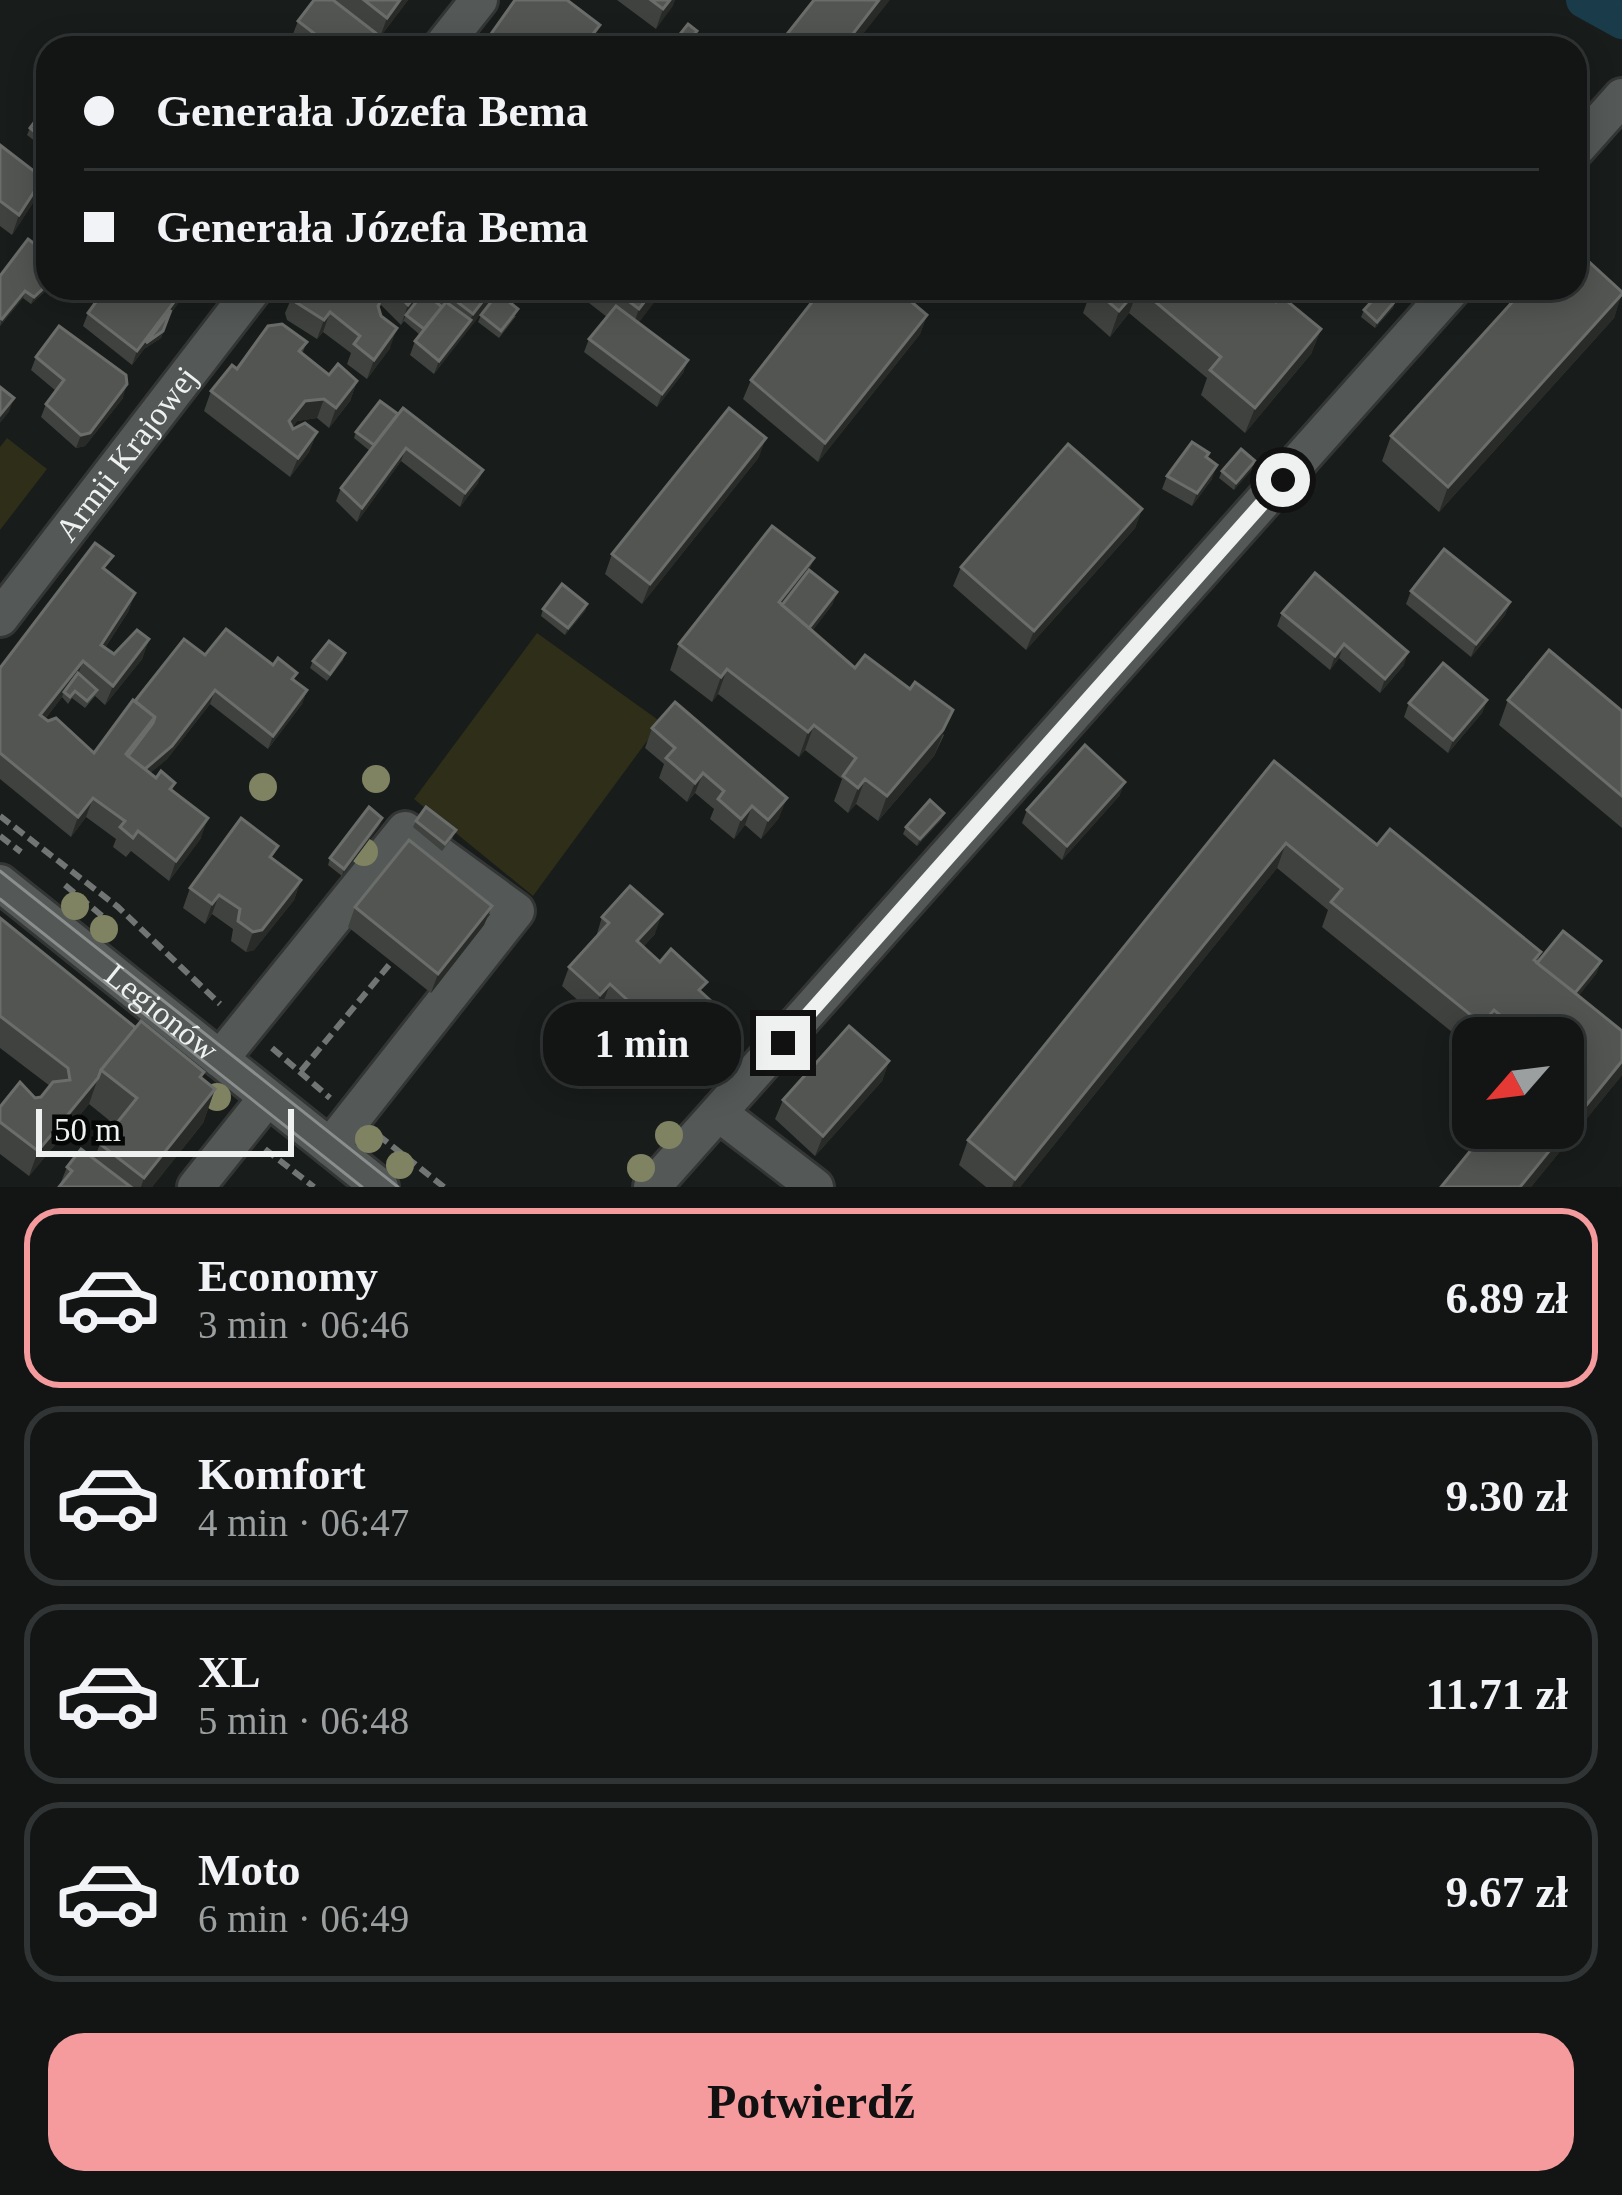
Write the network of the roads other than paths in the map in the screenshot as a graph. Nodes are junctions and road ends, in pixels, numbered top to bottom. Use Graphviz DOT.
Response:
graph roads {
  1 [pos="478,0"];
  2 [pos="450,36"];
  3 [pos="1622,98"];
  4 [pos="1587,137"];
  5 [pos="245,300"];
  6 [pos="1442,300"];
  7 [pos="0,618"];
  8 [pos="0,883"];
  9 [pos="220,1059"];
  10 [pos="267,1098"];
  11 [pos="720,1114"];
  12 [pos="330,1147"];
  13 [pos="196,1187"];
  14 [pos="380,1187"];
  15 [pos="652,1187"];
  16 [pos="814,1187"];
  1 -- 2 [label="street"];
  3 -- 4 [label="street"];
  5 -- 7 [label="street, Armii Krajowej"];
  6 -- 11 [label="street"];
  8 -- 9 [label="street, Legionów"];
  9 -- 10 [label="street, Legionów"];
  9 -- 12 [label="street"];
  10 -- 12 [label="street, Legionów"];
  10 -- 13 [label="street"];
  11 -- 15 [label="street"];
  11 -- 16 [label="street"];
  12 -- 14 [label="street, Legionów"];
}
